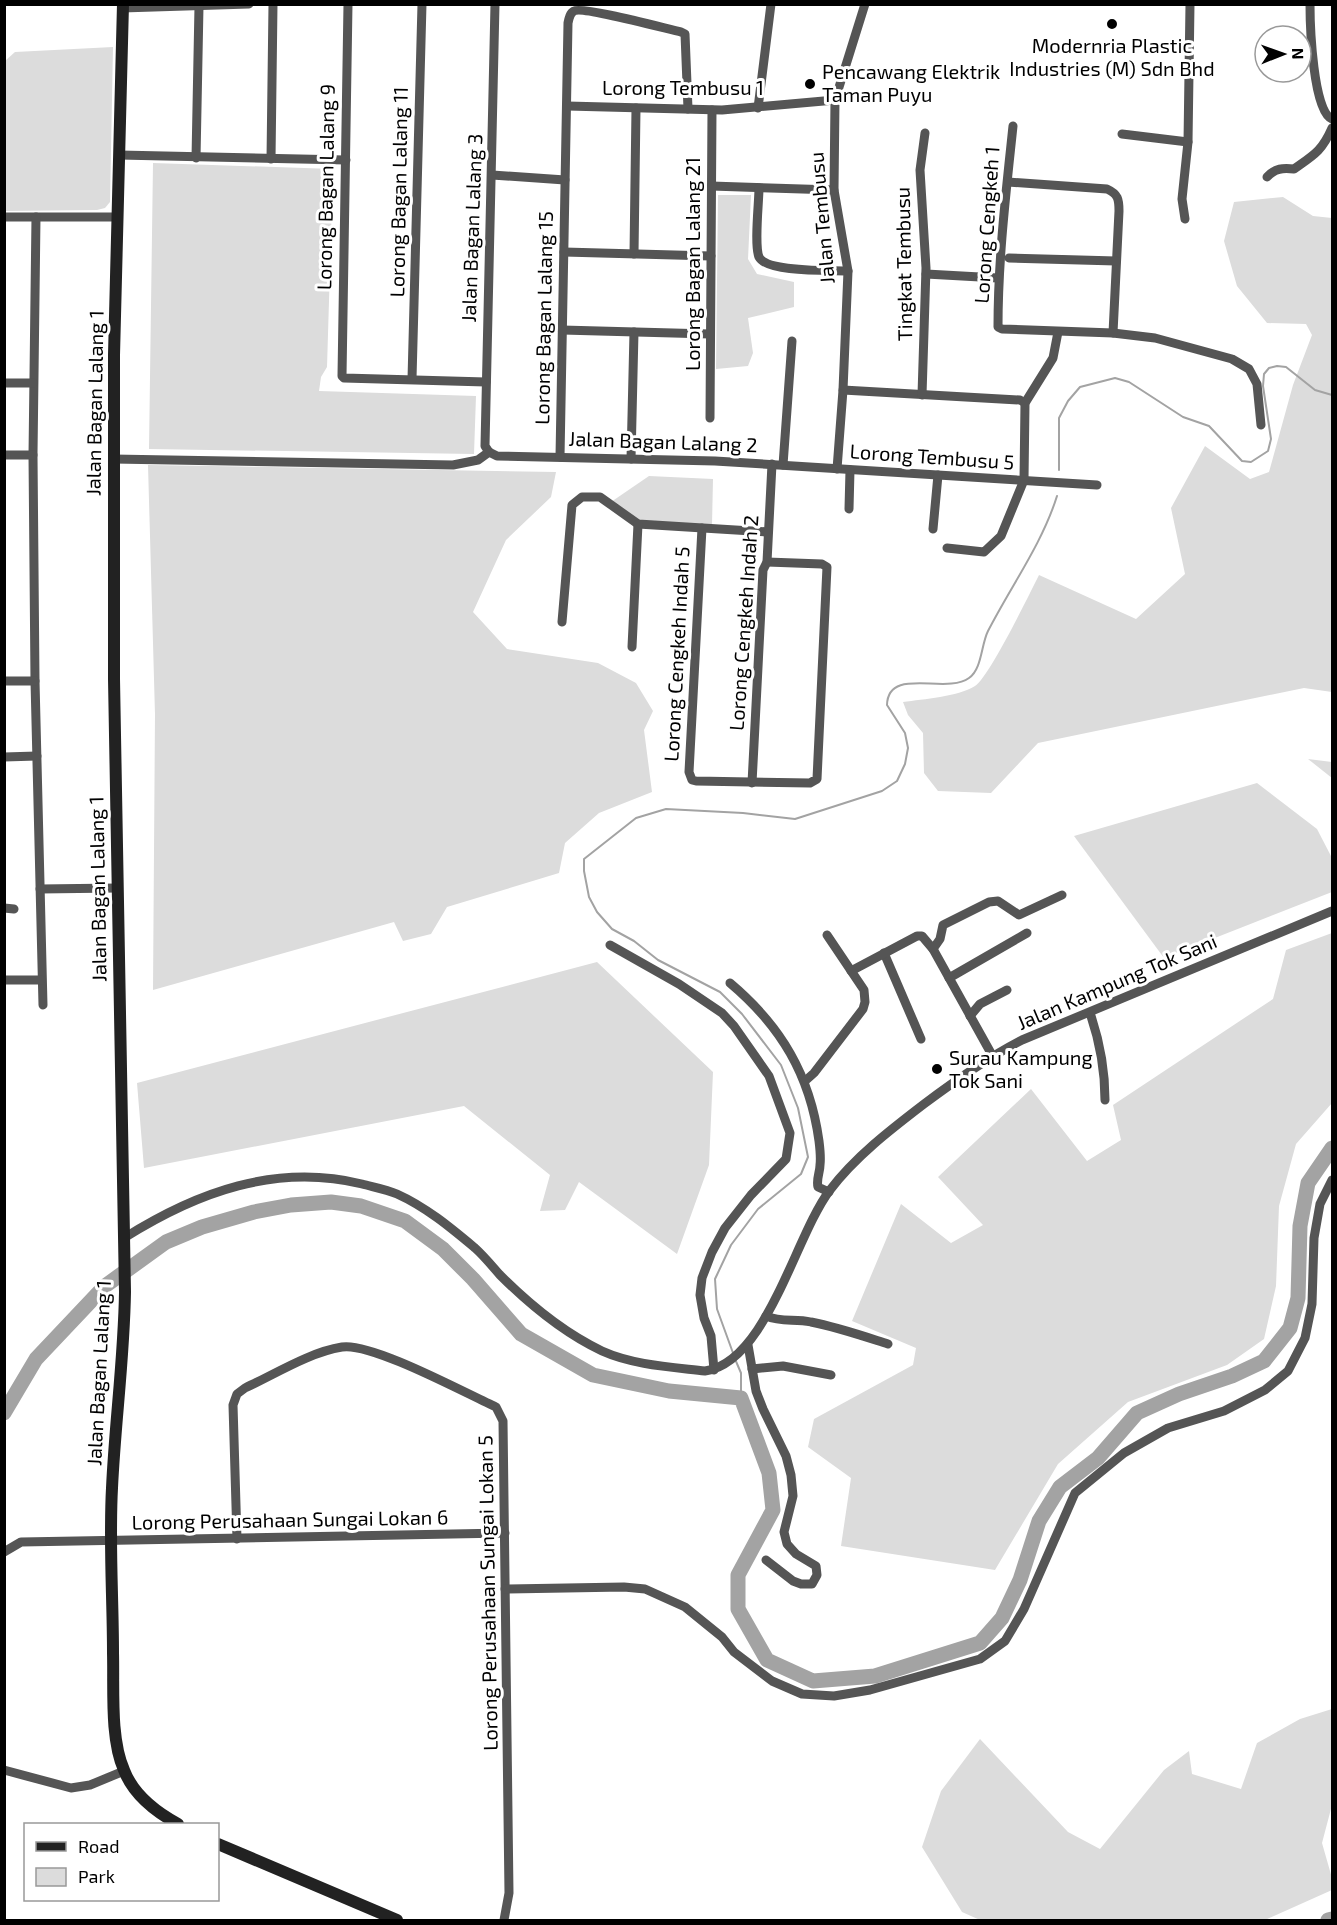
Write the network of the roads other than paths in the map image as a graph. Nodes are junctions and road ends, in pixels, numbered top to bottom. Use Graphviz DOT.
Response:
graph roads {
  1 [pos="249,4"];
  2 [pos="273,4"];
  3 [pos="348,4"];
  4 [pos="422,4"];
  5 [pos="495,4"];
  6 [pos="771,4"];
  7 [pos="865,4"];
  8 [pos="1190,4"];
  9 [pos="1310,4"];
  10 [pos="123,6"];
  11 [pos="198,6"];
  12 [pos="835,100"];
  13 [pos="567,106"];
  14 [pos="636,108"];
  15 [pos="759,108"];
  16 [pos="688,109"];
  17 [pos="712,110"];
  18 [pos="1332,119"];
  19 [pos="1013,126"];
  20 [pos="1332,128"];
  21 [pos="925,133"];
  22 [pos="1122,134"];
  23 [pos="1188,142"];
  24 [pos="119,156"];
  25 [pos="196,158"];
  26 [pos="271,159"];
  27 [pos="346,160"];
  28 [pos="492,175"];
  29 [pos="1267,177"];
  30 [pos="564,180"];
  31 [pos="1008,182"];
  32 [pos="711,186"];
  33 [pos="759,188"];
  34 [pos="834,190"];
  35 [pos="4,217"];
  36 [pos="36,217"];
  37 [pos="117,217"];
  38 [pos="1185,219"];
  39 [pos="564,252"];
  40 [pos="634,254"];
  41 [pos="711,256"];
  42 [pos="1009,258"];
  43 [pos="1116,261"];
  44 [pos="848,271"];
  45 [pos="926,274"];
  46 [pos="998,278"];
  47 [pos="562,330"];
  48 [pos="634,332"];
  49 [pos="1058,333"];
  50 [pos="1113,333"];
  51 [pos="710,334"];
  52 [pos="792,341"];
  53 [pos="412,380"];
  54 [pos="486,382"];
  55 [pos="4,383"];
  56 [pos="33,383"];
  57 [pos="843,390"];
  58 [pos="922,395"];
  59 [pos="1025,403"];
  60 [pos="710,418"];
  61 [pos="1261,425"];
  62 [pos="489,452"];
  63 [pos="4,455"];
  64 [pos="33,455"];
  65 [pos="560,457"];
  66 [pos="113,459"];
  67 [pos="631,459"];
  68 [pos="772,464"];
  69 [pos="783,465"];
  70 [pos="837,469"];
  71 [pos="850,470"];
  72 [pos="938,475"];
  73 [pos="1024,480"];
  74 [pos="1097,485"];
  75 [pos="849,509"];
  76 [pos="638,525"];
  77 [pos="702,528"];
  78 [pos="933,530"];
  79 [pos="768,532"];
  80 [pos="947,548"];
  81 [pos="766,561"];
  82 [pos="562,622"];
  83 [pos="632,647"];
  84 [pos="4,681"];
  85 [pos="35,681"];
  86 [pos="37,756"];
  87 [pos="4,757"];
  88 [pos="752,783"];
  89 [pos="117,888"];
  90 [pos="40,889"];
  91 [pos="1062,895"];
  92 [pos="1332,911"];
  93 [pos="1027,933"];
  94 [pos="827,935"];
  95 [pos="610,945"];
  96 [pos="933,949"];
  97 [pos="884,953"];
  98 [pos="851,971"];
  99 [pos="949,978"];
  100 [pos="4,980"];
  101 [pos="41,980"];
  102 [pos="730,983"];
  103 [pos="1007,990"];
  104 [pos="43,1005"];
  105 [pos="1090,1013"];
  106 [pos="970,1016"];
  107 [pos="921,1039"];
  108 [pos="992,1055"];
  109 [pos="805,1081"];
  110 [pos="1105,1100"];
  111 [pos="1332,1180"];
  112 [pos="829,1192"];
  113 [pos="124,1240"];
  114 [pos="766,1316"];
  115 [pos="888,1344"];
  116 [pos="746,1346"];
  117 [pos="719,1368"];
  118 [pos="752,1369"];
  119 [pos="831,1375"];
  120 [pos="505,1533"];
  121 [pos="237,1539"];
  122 [pos="112,1542"];
  123 [pos="4,1552"];
  124 [pos="766,1560"];
  125 [pos="505,1589"];
  126 [pos="4,1770"];
  127 [pos="124,1771"];
  128 [pos="176,1823"];
  129 [pos="219,1844"];
  130 [pos="397,1920"];
  131 [pos="504,1920"];
  1 -- 11 [label="street"];
  2 -- 26 [label="street"];
  3 -- 27 [label="street, Lorong Bagan Lalang 9"];
  4 -- 53 [label="street, Lorong Bagan Lalang 11"];
  5 -- 28 [label="street, Jalan Bagan Lalang 3"];
  6 -- 15 [label="street"];
  7 -- 12 [label="street, Jalan Tembusu"];
  8 -- 23 [label="street"];
  9 -- 18 [label="street"];
  10 -- 11 [label="street"];
  10 -- 24 [label="main road, Jalan Bagan Lalang 1"];
  11 -- 25 [label="street"];
  12 -- 15 [label="street, Lorong Tembusu 1"];
  12 -- 34 [label="street, Jalan Tembusu"];
  13 -- 14 [label="street, Lorong Tembusu 1"];
  13 -- 16 [label="street, Lorong Bagan Lalang 15"];
  13 -- 30 [label="street, Lorong Bagan Lalang 15"];
  14 -- 16 [label="street, Lorong Tembusu 1"];
  14 -- 40 [label="street"];
  15 -- 17 [label="street, Lorong Tembusu 1"];
  16 -- 17 [label="street, Lorong Tembusu 1"];
  17 -- 32 [label="street, Lorong Bagan Lalang 21"];
  19 -- 31 [label="street, Lorong Cengkeh 1"];
  20 -- 29 [label="street"];
  21 -- 45 [label="street, Tingkat Tembusu"];
  22 -- 23 [label="street"];
  23 -- 38 [label="street"];
  24 -- 25 [label="street"];
  24 -- 37 [label="main road, Jalan Bagan Lalang 1"];
  25 -- 26 [label="street"];
  26 -- 27 [label="street"];
  27 -- 53 [label="street, Lorong Bagan Lalang 9"];
  28 -- 30 [label="street"];
  28 -- 54 [label="street, Jalan Bagan Lalang 3"];
  30 -- 39 [label="street, Lorong Bagan Lalang 15"];
  31 -- 43 [label="street"];
  31 -- 46 [label="street, Lorong Cengkeh 1"];
  32 -- 33 [label="street"];
  32 -- 41 [label="street, Lorong Bagan Lalang 21"];
  33 -- 34 [label="street"];
  33 -- 44 [label="street"];
  34 -- 44 [label="street, Jalan Tembusu"];
  35 -- 36 [label="street"];
  36 -- 37 [label="street"];
  36 -- 56 [label="street"];
  37 -- 66 [label="main road, Jalan Bagan Lalang 1"];
  39 -- 40 [label="street"];
  39 -- 47 [label="street, Lorong Bagan Lalang 15"];
  40 -- 41 [label="street"];
  41 -- 51 [label="street, Lorong Bagan Lalang 21"];
  42 -- 43 [label="street"];
  43 -- 50 [label="street"];
  44 -- 57 [label="street, Jalan Tembusu"];
  45 -- 46 [label="street"];
  45 -- 58 [label="street, Tingkat Tembusu"];
  46 -- 49 [label="street, Lorong Cengkeh 1"];
  47 -- 48 [label="street"];
  47 -- 65 [label="street, Lorong Bagan Lalang 15"];
  48 -- 51 [label="street"];
  48 -- 67 [label="street"];
  49 -- 50 [label="street"];
  49 -- 59 [label="street"];
  50 -- 61 [label="street"];
  51 -- 60 [label="street, Lorong Bagan Lalang 21"];
  52 -- 69 [label="street"];
  53 -- 54 [label="street"];
  54 -- 62 [label="street, Jalan Bagan Lalang 3"];
  55 -- 56 [label="street"];
  56 -- 64 [label="street"];
  57 -- 58 [label="street"];
  57 -- 70 [label="street, Jalan Tembusu"];
  58 -- 59 [label="street"];
  59 -- 73 [label="street"];
  62 -- 65 [label="street, Jalan Bagan Lalang 2"];
  62 -- 66 [label="street"];
  63 -- 64 [label="street"];
  64 -- 85 [label="street"];
  65 -- 67 [label="street, Jalan Bagan Lalang 2"];
  66 -- 89 [label="main road, Jalan Bagan Lalang 1"];
  67 -- 68 [label="street, Jalan Bagan Lalang 2"];
  68 -- 69 [label="street, Jalan Bagan Lalang 2"];
  68 -- 79 [label="street, Lorong Cengkeh Indah 2"];
  69 -- 70 [label="street, Jalan Bagan Lalang 2"];
  70 -- 71 [label="street, Lorong Tembusu 5"];
  71 -- 72 [label="street, Lorong Tembusu 5"];
  71 -- 75 [label="street"];
  72 -- 73 [label="street, Lorong Tembusu 5"];
  72 -- 78 [label="street"];
  73 -- 74 [label="street, Lorong Tembusu 5"];
  73 -- 80 [label="street"];
  76 -- 77 [label="street"];
  76 -- 82 [label="street"];
  76 -- 83 [label="street"];
  77 -- 79 [label="street"];
  77 -- 88 [label="street, Lorong Cengkeh Indah 5"];
  79 -- 81 [label="street, Lorong Cengkeh Indah 2"];
  81 -- 88 [label="street, Lorong Cengkeh Indah 2"];
  81 -- 88 [label="street"];
  84 -- 85 [label="street"];
  85 -- 86 [label="street"];
  86 -- 87 [label="street"];
  86 -- 90 [label="street"];
  89 -- 90 [label="street"];
  89 -- 113 [label="main road, Jalan Bagan Lalang 1"];
  90 -- 101 [label="street"];
  91 -- 96 [label="street"];
  92 -- 105 [label="street, Jalan Kampung Tok Sani"];
  93 -- 99 [label="street"];
  94 -- 98 [label="street"];
  95 -- 117 [label="street"];
  96 -- 97 [label="street"];
  96 -- 99 [label="street"];
  97 -- 98 [label="street"];
  97 -- 107 [label="street"];
  98 -- 109 [label="street"];
  99 -- 106 [label="street"];
  100 -- 101 [label="street"];
  101 -- 104 [label="street"];
  102 -- 109 [label="street"];
  103 -- 106 [label="street"];
  105 -- 108 [label="street, Jalan Kampung Tok Sani"];
  105 -- 110 [label="street"];
  106 -- 108 [label="street"];
  108 -- 112 [label="street, Jalan Kampung Tok Sani"];
  109 -- 112 [label="street"];
  111 -- 125 [label="street"];
  112 -- 114 [label="street, Jalan Kampung Tok Sani"];
  113 -- 117 [label="street"];
  113 -- 122 [label="main road, Jalan Bagan Lalang 1"];
  114 -- 115 [label="street"];
  114 -- 116 [label="street, Jalan Kampung Tok Sani"];
  116 -- 117 [label="street, Jalan Kampung Tok Sani"];
  116 -- 118 [label="street"];
  118 -- 119 [label="street"];
  118 -- 124 [label="street"];
  120 -- 121 [label="street, Lorong Perusahaan Sungai Lokan 6"];
  120 -- 121 [label="street, Lorong Perusahaan Sungai Lokan 5"];
  120 -- 125 [label="street, Lorong Perusahaan Sungai Lokan 5"];
  121 -- 122 [label="street, Lorong Perusahaan Sungai Lokan 6"];
  122 -- 123 [label="street, Lorong Perusahaan Sungai Lokan 6"];
  122 -- 127 [label="main road, Jalan Bagan Lalang 1"];
  125 -- 131 [label="street, Lorong Perusahaan Sungai Lokan 5"];
  126 -- 127 [label="street"];
  127 -- 128 [label="main road, Jalan Bagan Lalang 1"];
  129 -- 130 [label="main road"];
}
